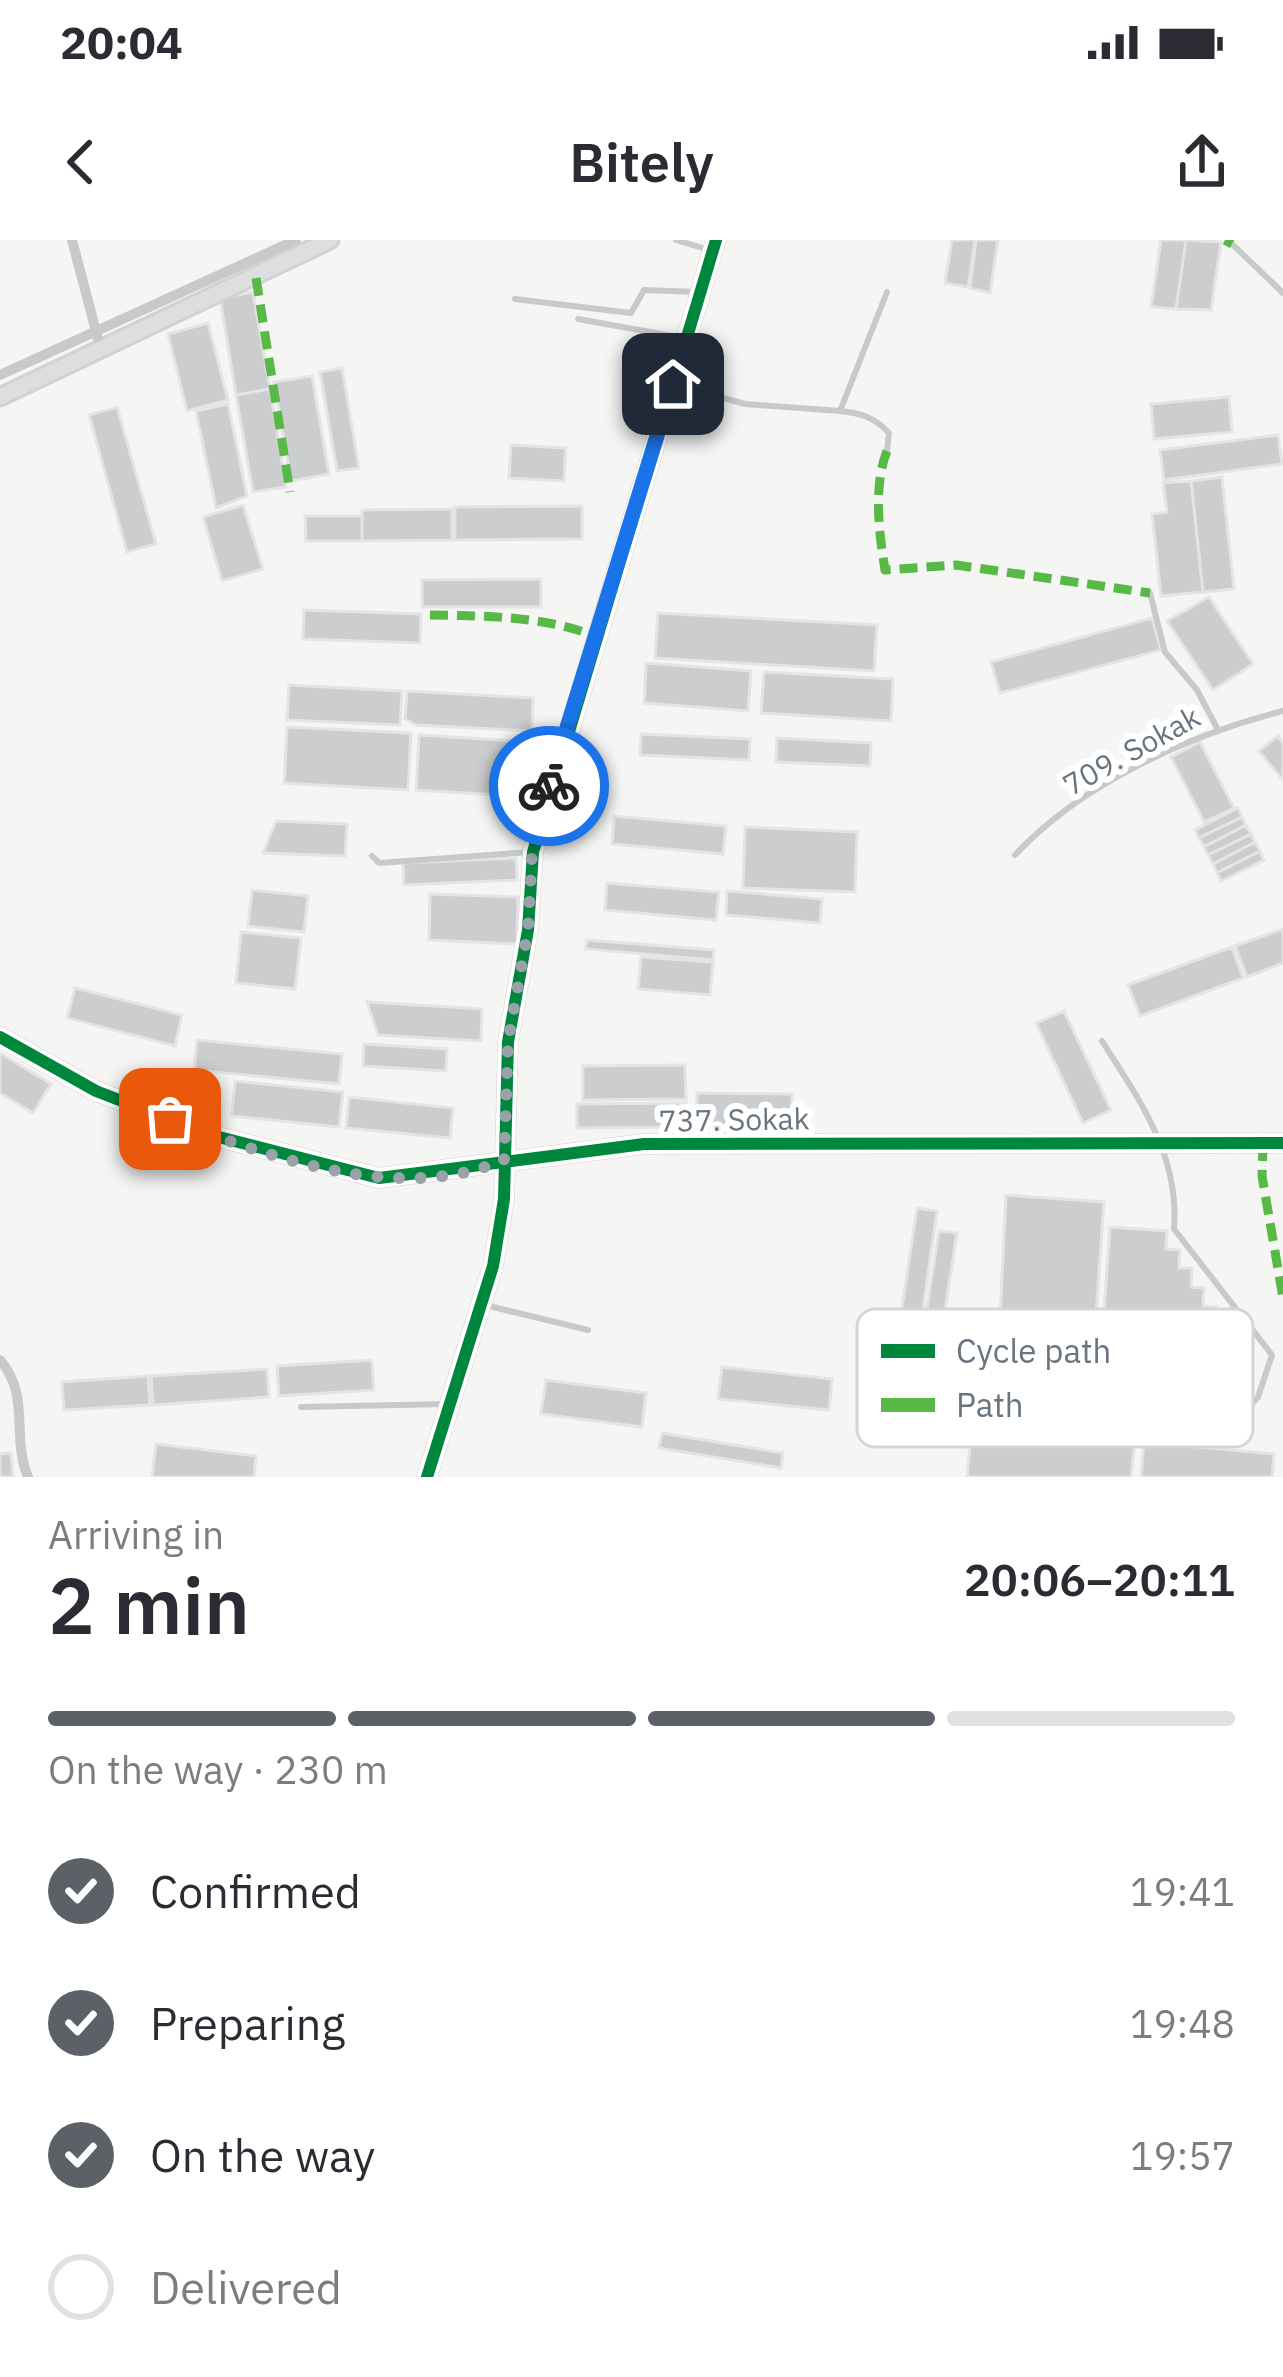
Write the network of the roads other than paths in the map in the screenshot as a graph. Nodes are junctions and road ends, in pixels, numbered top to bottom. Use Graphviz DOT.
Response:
graph roads {
  1 [pos="72,240"];
  2 [pos="296,240"];
  3 [pos="676,240"];
  4 [pos="320,242"];
  5 [pos="1232,244"];
  6 [pos="714,246"];
  7 [pos="700,292"];
  8 [pos="887,292"];
  9 [pos="1283,292"];
  10 [pos="514,299"];
  11 [pos="578,320"];
  12 [pos="686,339"];
  13 [pos="99,341"];
  14 [pos="0,375"];
  15 [pos="673,384"];
  16 [pos="0,397"];
  17 [pos="840,411"];
  18 [pos="887,451"];
  19 [pos="1150,592"];
  20 [pos="1283,711"];
  21 [pos="1217,728"];
  22 [pos="532,852"];
  23 [pos="1015,855"];
  24 [pos="372,856"];
  25 [pos="0,1037"];
  26 [pos="1102,1041"];
  27 [pos="1283,1143"];
  28 [pos="1162,1144"];
  29 [pos="504,1160"];
  30 [pos="481,1304"];
  31 [pos="1237,1309"];
  32 [pos="588,1330"];
  33 [pos="1253,1330"];
  34 [pos="0,1360"];
  35 [pos="1253,1403"];
  36 [pos="452,1404"];
  37 [pos="301,1407"];
  38 [pos="28,1477"];
  39 [pos="427,1477"];
  1 -- 13 [label="street"];
  2 -- 13 [label="street"];
  3 -- 6 [label="lane"];
  4 -- 13 [label="street"];
  5 -- 9 [label="lane"];
  6 -- 7 [label="street"];
  7 -- 10 [label="lane"];
  7 -- 12 [label="street"];
  8 -- 17 [label="lane"];
  11 -- 12 [label="lane"];
  12 -- 15 [label="street"];
  13 -- 14 [label="street"];
  13 -- 16 [label="street"];
  15 -- 17 [label="lane"];
  15 -- 22 [label="street"];
  17 -- 18 [label="lane"];
  19 -- 21 [label="lane"];
  20 -- 21 [label="lane, 709. Sokak"];
  21 -- 23 [label="lane, 709. Sokak"];
  22 -- 24 [label="lane"];
  22 -- 29 [label="street"];
  25 -- 29 [label="street, 737. Sokak"];
  26 -- 28 [label="lane"];
  27 -- 28 [label="street, 737. Sokak"];
  28 -- 29 [label="street, 737. Sokak"];
  28 -- 31 [label="lane"];
  29 -- 30 [label="street"];
  30 -- 32 [label="lane"];
  30 -- 36 [label="street"];
  33 -- 35 [label="lane"];
  34 -- 38 [label="street"];
  36 -- 37 [label="lane"];
  36 -- 39 [label="street"];
}
